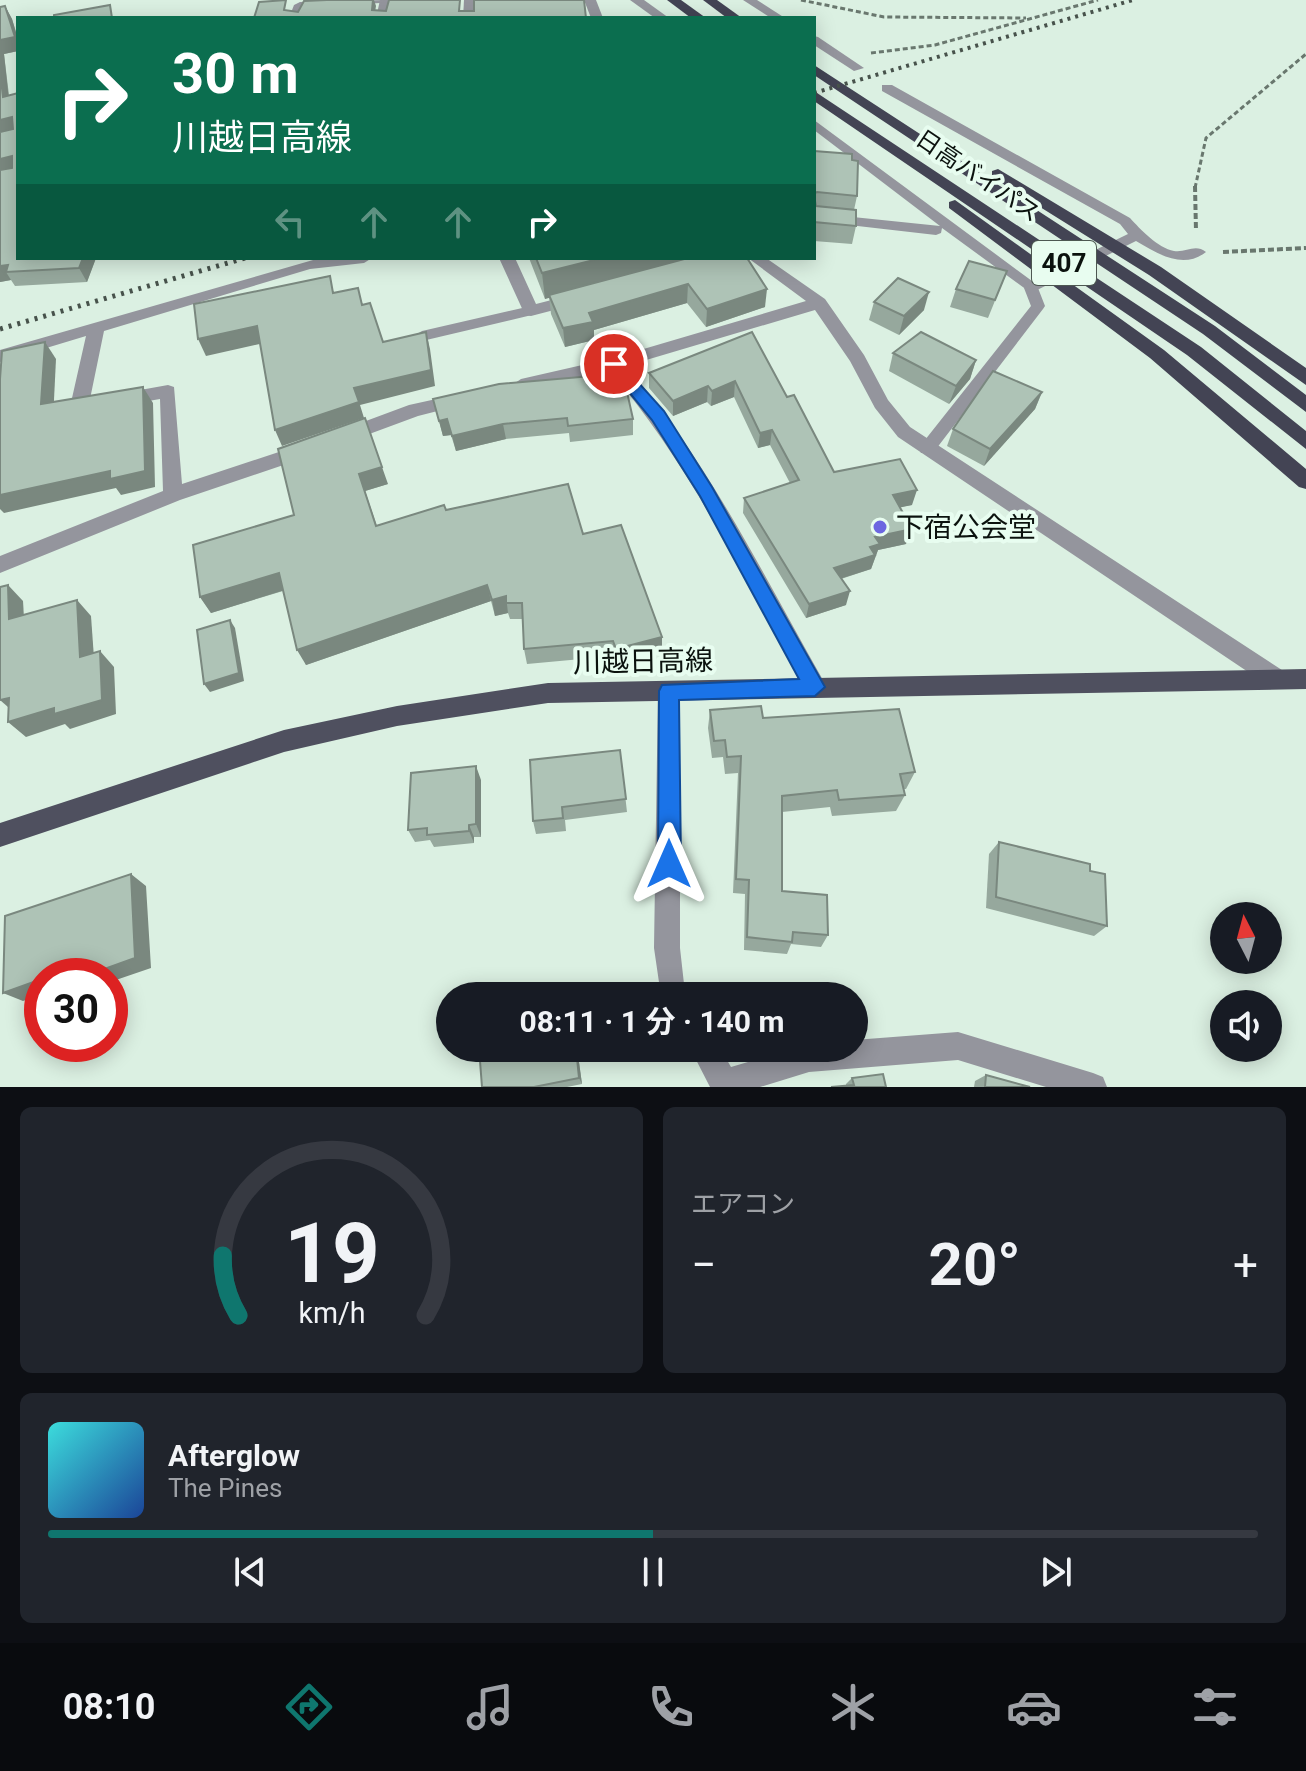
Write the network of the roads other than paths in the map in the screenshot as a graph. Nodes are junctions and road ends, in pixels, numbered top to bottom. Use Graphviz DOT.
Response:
graph roads {
  1 [pos="382,0"];
  2 [pos="636,0"];
  3 [pos="673,0"];
  4 [pos="709,0"];
  5 [pos="749,0"];
  6 [pos="296,16"];
  7 [pos="660,16"];
  8 [pos="697,16"];
  9 [pos="733,16"];
  10 [pos="776,16"];
  11 [pos="816,43"];
  12 [pos="858,68"];
  13 [pos="816,70"];
  14 [pos="887,88"];
  15 [pos="816,96"];
  16 [pos="839,111"];
  17 [pos="879,113"];
  18 [pos="816,126"];
  19 [pos="816,217"];
  20 [pos="936,230"];
  21 [pos="1137,235"];
  22 [pos="1198,252"];
  23 [pos="346,260"];
  24 [pos="508,260"];
  25 [pos="759,260"];
  26 [pos="1031,288"];
  27 [pos="592,295"];
  28 [pos="819,303"];
  29 [pos="531,311"];
  30 [pos="96,328"];
  31 [pos="422,336"];
  32 [pos="0,356"];
  33 [pos="614,364"];
  34 [pos="1306,378"];
  35 [pos="507,389"];
  36 [pos="476,396"];
  37 [pos="1306,405"];
  38 [pos="1306,442"];
  39 [pos="927,449"];
  40 [pos="1306,481"];
  41 [pos="173,495"];
  42 [pos="0,565"];
  43 [pos="1277,679"];
  44 [pos="1306,679"];
  45 [pos="815,687"];
  46 [pos="669,691"];
  47 [pos="0,835"];
  48 [pos="670,982"];
  49 [pos="712,1062"];
  50 [pos="725,1085"];
  51 [pos="1093,1087"];
  1 -- 6 [label="street"];
  2 -- 7 [label="street"];
  3 -- 8 [label="highway"];
  4 -- 9 [label="highway"];
  5 -- 10 [label="street"];
  11 -- 12 [label="street"];
  13 -- 17 [label="highway, 日高バイパス / 407"];
  14 -- 21 [label="street"];
  15 -- 16 [label="highway, 日高バイパス / 407"];
  16 -- 38 [label="highway, 日高バイパス / 407"];
  16 -- 40 [label="highway, 407"];
  17 -- 34 [label="highway, 407"];
  17 -- 37 [label="highway, 日高バイパス / 407"];
  18 -- 26 [label="street"];
  19 -- 20 [label="street"];
  21 -- 22 [label="street"];
  21 -- 26 [label="street"];
  23 -- 30 [label="street"];
  24 -- 29 [label="street"];
  25 -- 28 [label="street"];
  26 -- 39 [label="lane"];
  27 -- 29 [label="street"];
  28 -- 33 [label="street"];
  28 -- 39 [label="street"];
  29 -- 31 [label="lane"];
  30 -- 32 [label="street"];
  30 -- 41 [label="street"];
  33 -- 35 [label="street"];
  33 -- 45 [label="street"];
  36 -- 41 [label="street"];
  39 -- 43 [label="street"];
  41 -- 42 [label="street"];
  43 -- 44 [label="main road, 川越日高線"];
  43 -- 45 [label="main road, 川越日高線"];
  45 -- 46 [label="main road, 川越日高線"];
  46 -- 47 [label="main road, 川越日高線"];
  46 -- 48 [label="street"];
  49 -- 50 [label="street"];
  50 -- 51 [label="street"];
}
